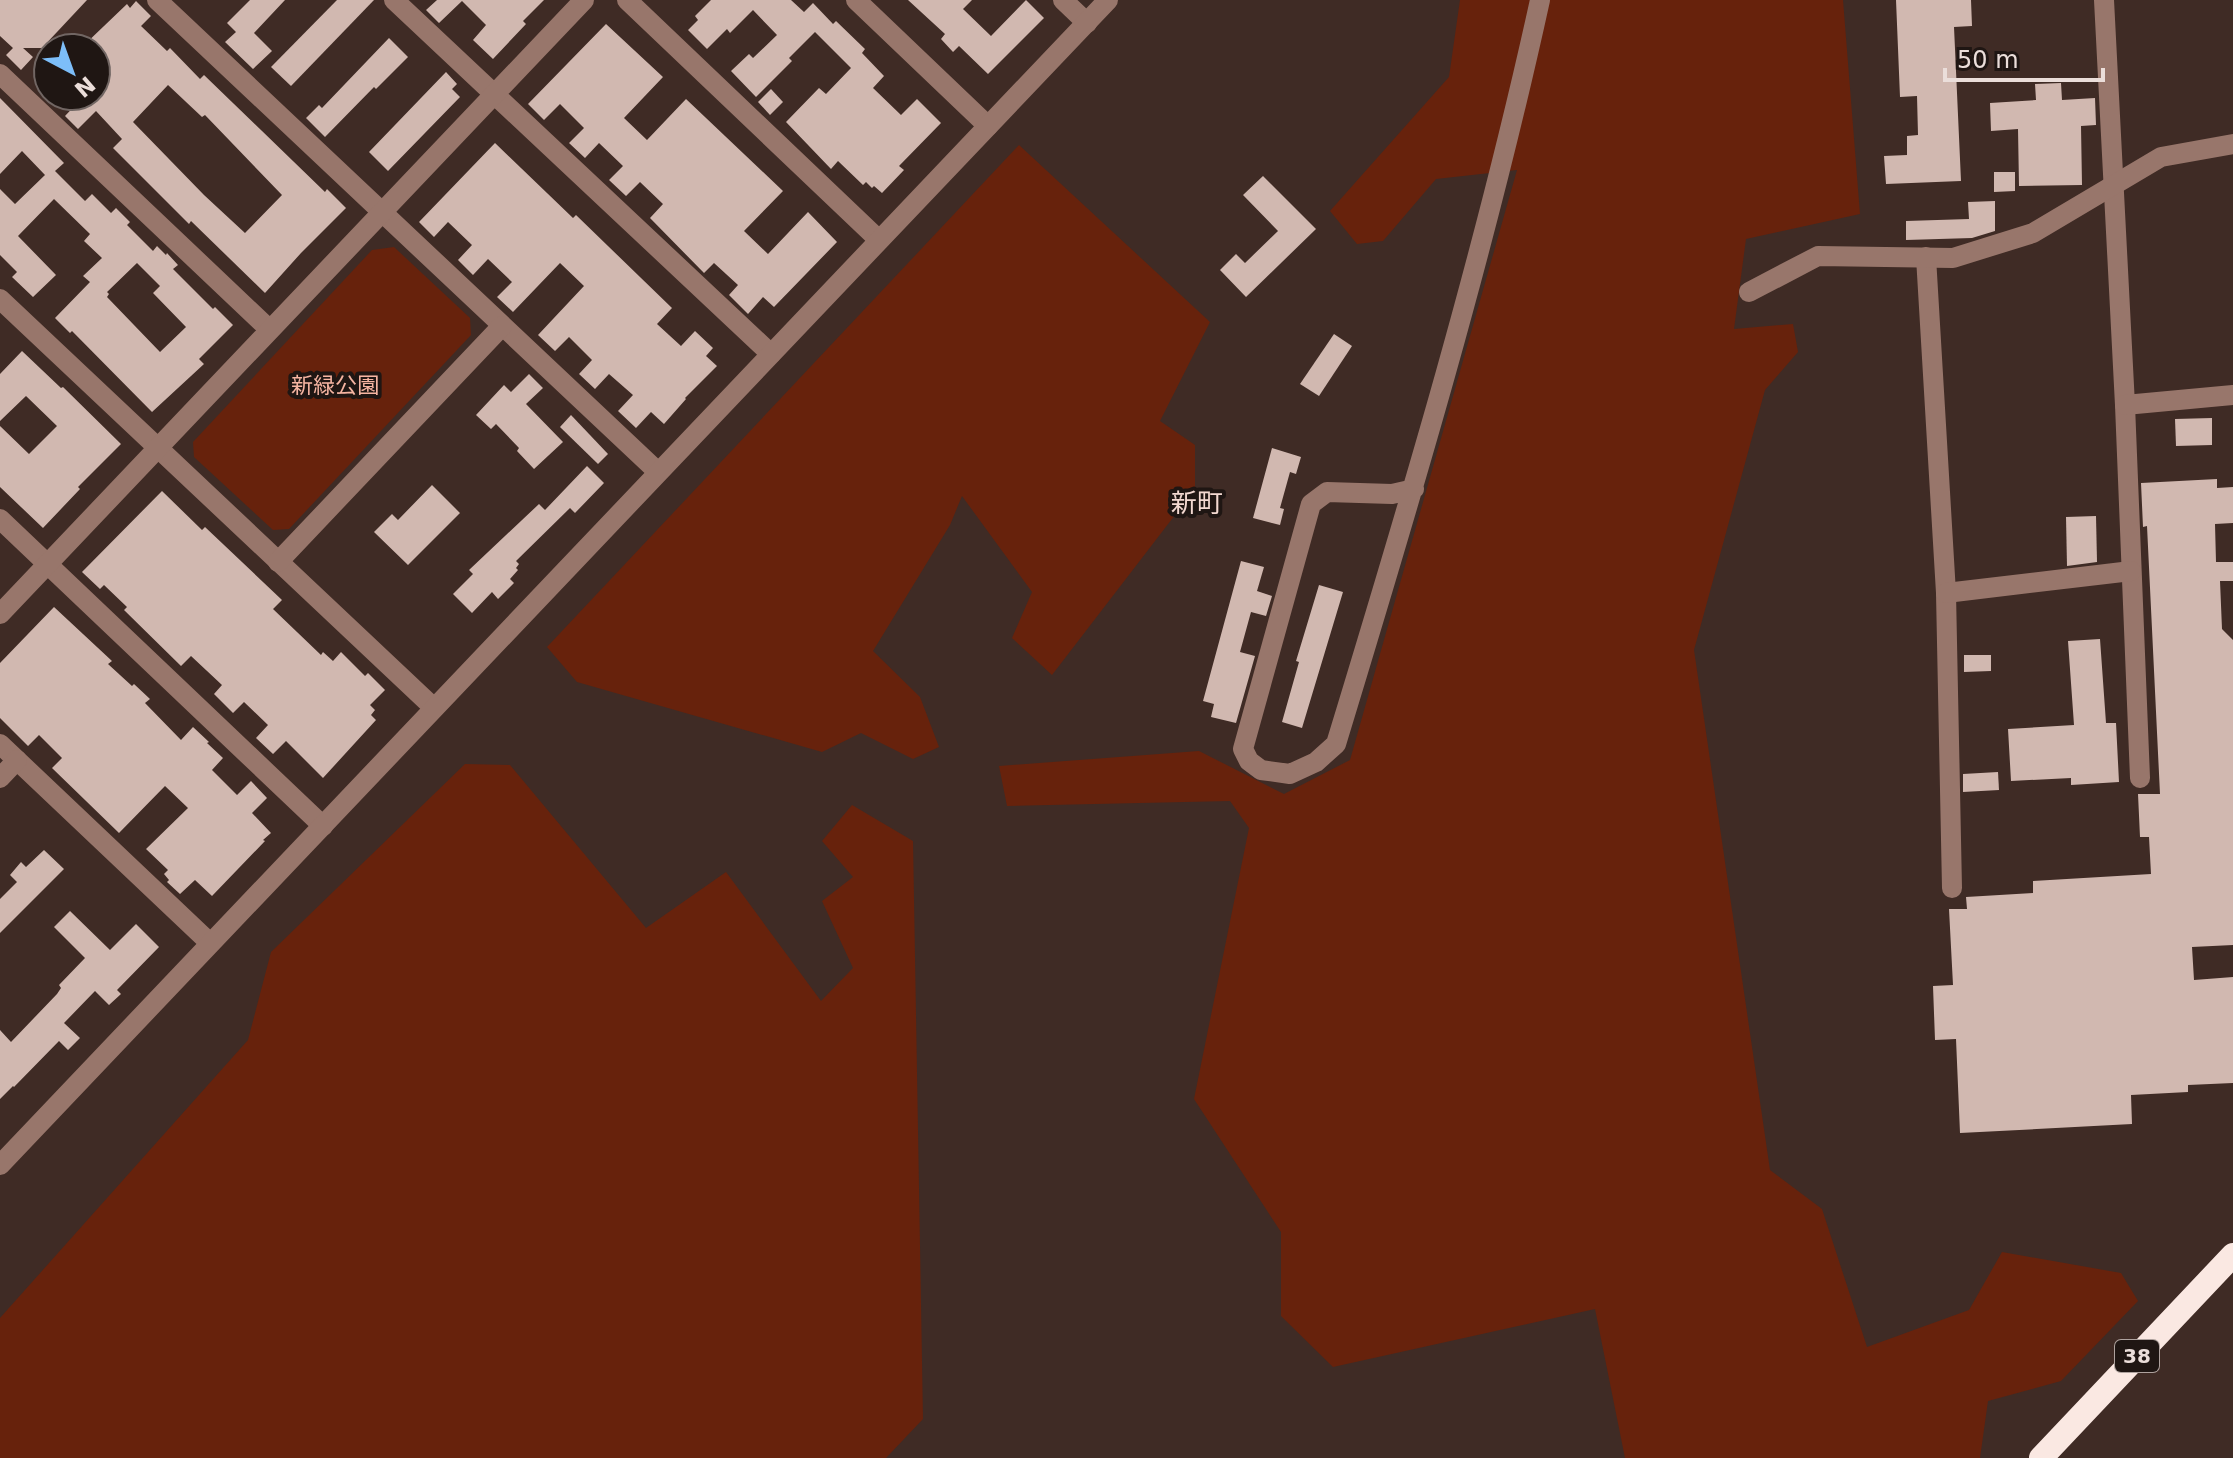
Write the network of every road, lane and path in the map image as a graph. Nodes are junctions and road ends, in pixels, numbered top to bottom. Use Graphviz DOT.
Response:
graph roads {
  1 [pos="157,0"];
  2 [pos="394,0"];
  3 [pos="584,0"];
  4 [pos="627,0"];
  5 [pos="856,0"];
  6 [pos="1063,0"];
  7 [pos="1108,0"];
  8 [pos="1540,0"];
  9 [pos="2104,0"];
  10 [pos="1087,23"];
  11 [pos="0,74"];
  12 [pos="495,94"];
  13 [pos="988,126"];
  14 [pos="2233,144"];
  15 [pos="2115,186"];
  16 [pos="382,212"];
  17 [pos="879,240"];
  18 [pos="1926,257"];
  19 [pos="1749,292"];
  20 [pos="0,299"];
  21 [pos="502,326"];
  22 [pos="269,329"];
  23 [pos="771,354"];
  24 [pos="2233,395"];
  25 [pos="2125,405"];
  26 [pos="158,449"];
  27 [pos="658,472"];
  28 [pos="1414,489"];
  29 [pos="0,519"];
  30 [pos="278,562"];
  31 [pos="48,564"];
  32 [pos="2131,571"];
  33 [pos="1946,593"];
  34 [pos="0,614"];
  35 [pos="434,708"];
  36 [pos="0,744"];
  37 [pos="17,760"];
  38 [pos="0,778"];
  39 [pos="2140,778"];
  40 [pos="323,826"];
  41 [pos="1952,888"];
  42 [pos="210,943"];
  43 [pos="0,1165"];
  44 [pos="2233,1255"];
  45 [pos="2041,1458"];
  1 -- 16 [label="street"];
  2 -- 12 [label="street"];
  3 -- 12 [label="street"];
  4 -- 17 [label="street"];
  5 -- 13 [label="street"];
  6 -- 10 [label="street"];
  7 -- 10 [label="street"];
  8 -- 28 [label="street"];
  9 -- 15 [label="street"];
  10 -- 13 [label="street"];
  11 -- 22 [label="street"];
  12 -- 16 [label="street"];
  12 -- 23 [label="street"];
  13 -- 17 [label="street"];
  14 -- 15 [label="street"];
  15 -- 18 [label="street"];
  15 -- 25 [label="street"];
  16 -- 21 [label="street"];
  16 -- 22 [label="street"];
  17 -- 23 [label="street"];
  18 -- 19 [label="street"];
  18 -- 33 [label="street"];
  20 -- 26 [label="street"];
  21 -- 27 [label="street"];
  21 -- 30 [label="street"];
  22 -- 26 [label="street"];
  23 -- 27 [label="street"];
  24 -- 25 [label="street"];
  25 -- 32 [label="street"];
  26 -- 30 [label="street"];
  26 -- 31 [label="street"];
  27 -- 35 [label="street"];
  28 -- 28 [label="street"];
  29 -- 31 [label="street"];
  30 -- 35 [label="street"];
  31 -- 34 [label="street"];
  31 -- 40 [label="street"];
  32 -- 33 [label="street"];
  32 -- 39 [label="street"];
  33 -- 41 [label="street"];
  35 -- 40 [label="street"];
  36 -- 37 [label="street"];
  37 -- 38 [label="street"];
  37 -- 42 [label="street"];
  40 -- 42 [label="street"];
  42 -- 43 [label="street"];
  44 -- 45 [label="highway, 38"];
}
